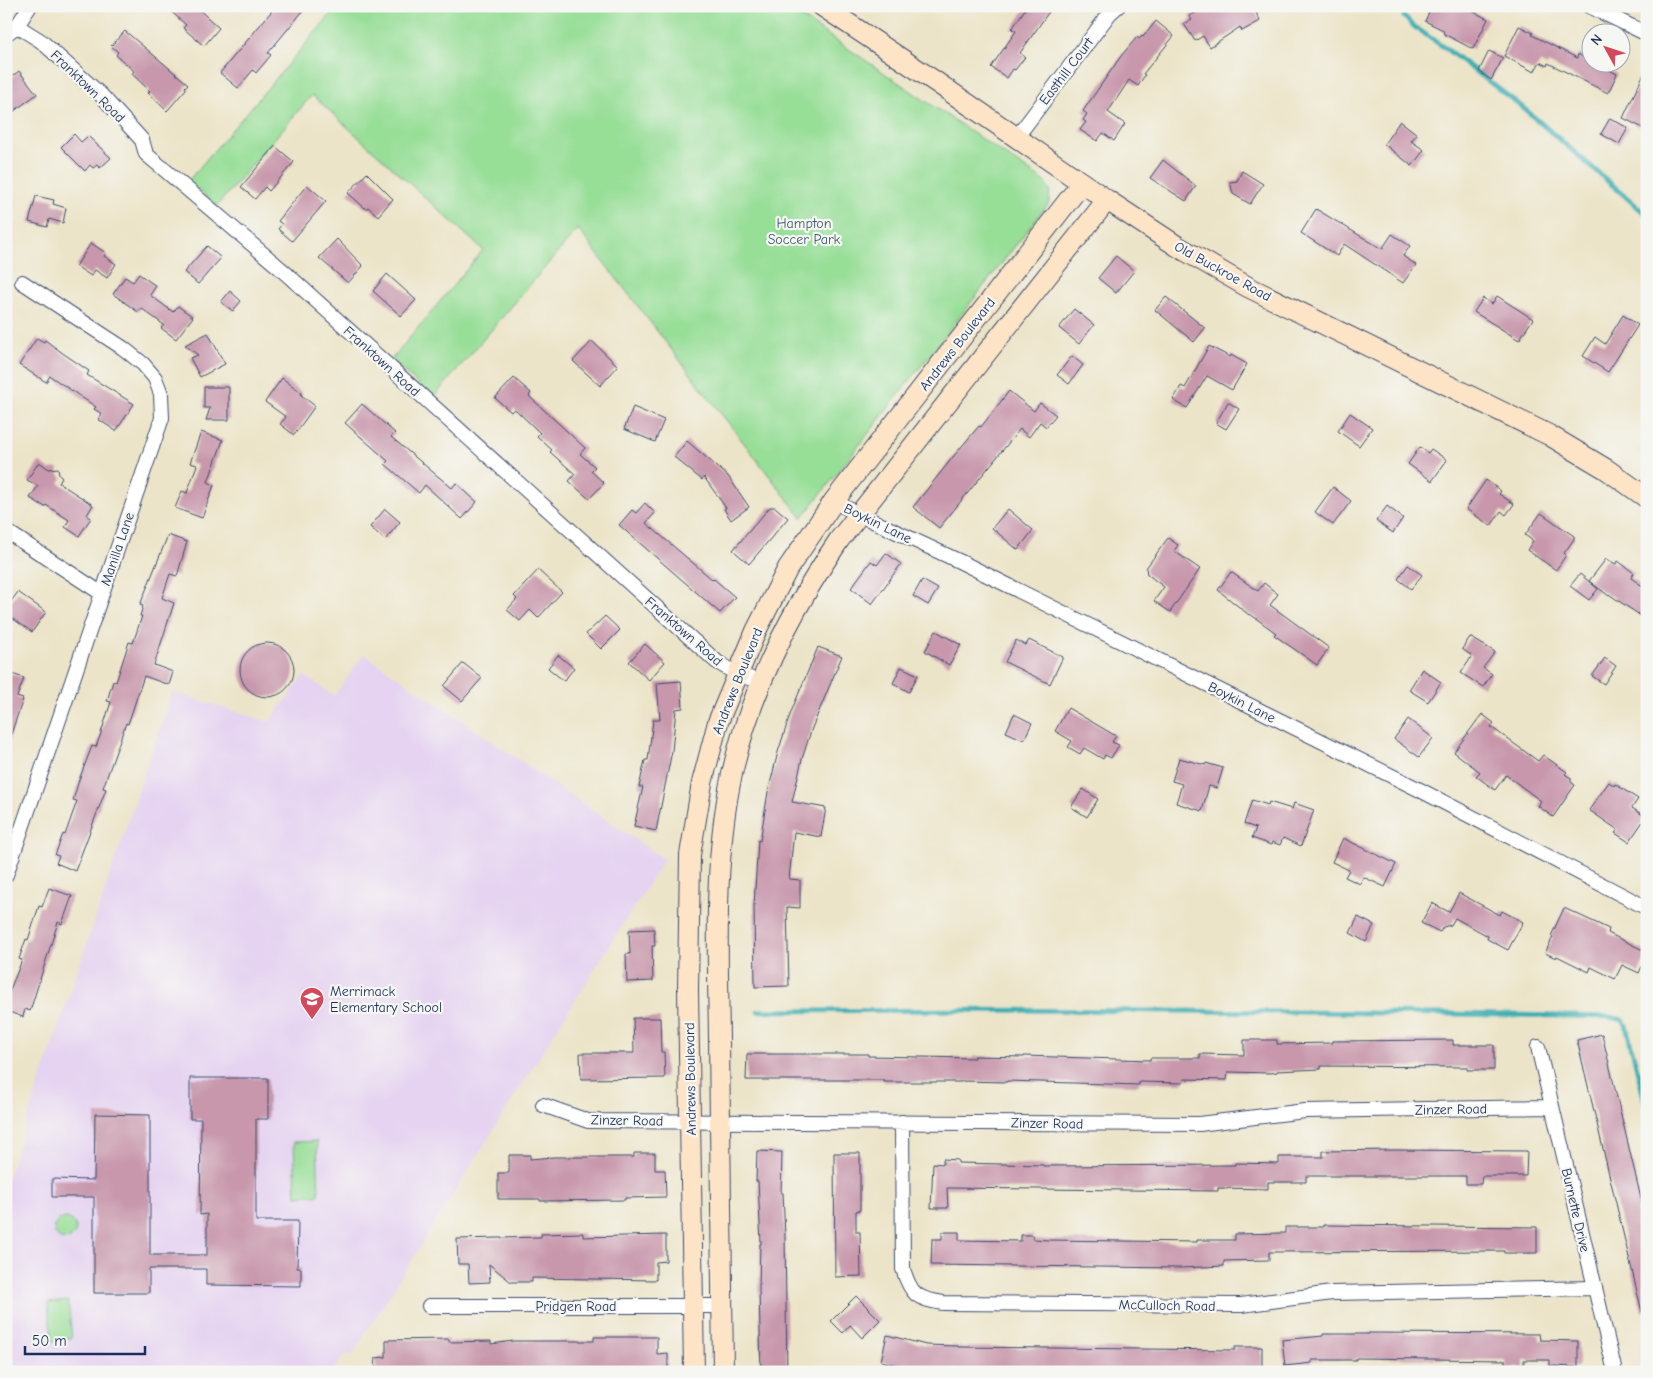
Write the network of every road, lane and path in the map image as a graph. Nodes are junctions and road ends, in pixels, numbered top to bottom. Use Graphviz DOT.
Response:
graph roads {
  1 [pos="30,6"];
  2 [pos="822,6"];
  3 [pos="1118,6"];
  4 [pos="1589,6"];
  5 [pos="12,30"];
  6 [pos="1647,34"];
  7 [pos="1016,138"];
  8 [pos="1082,183"];
  9 [pos="1107,200"];
  10 [pos="22,282"];
  11 [pos="1647,498"];
  12 [pos="834,500"];
  13 [pos="858,514"];
  14 [pos="6,531"];
  15 [pos="102,593"];
  16 [pos="737,674"];
  17 [pos="761,682"];
  18 [pos="6,875"];
  19 [pos="1647,908"];
  20 [pos="1538,1047"];
  21 [pos="543,1106"];
  22 [pos="1552,1108"];
  23 [pos="691,1121"];
  24 [pos="720,1121"];
  25 [pos="902,1122"];
  26 [pos="1595,1288"];
  27 [pos="429,1306"];
  28 [pos="693,1306"];
  29 [pos="722,1306"];
  30 [pos="694,1372"];
  31 [pos="724,1372"];
  32 [pos="1615,1372"];
  1 -- 5 [label="street"];
  2 -- 7 [label="street, Old Buckroe Road"];
  3 -- 7 [label="street, Easthill Court"];
  4 -- 6 [label="street"];
  5 -- 16 [label="street, Franktown Road"];
  7 -- 8 [label="street, Old Buckroe Road"];
  8 -- 9 [label="street, Old Buckroe Road"];
  8 -- 12 [label="street, Andrews Boulevard"];
  9 -- 11 [label="street, Old Buckroe Road"];
  9 -- 13 [label="street, Andrews Boulevard"];
  10 -- 15 [label="street, Manilla Lane"];
  12 -- 13 [label="street, Boykin Lane"];
  12 -- 16 [label="street, Andrews Boulevard"];
  13 -- 17 [label="street, Andrews Boulevard"];
  13 -- 19 [label="street, Boykin Lane"];
  14 -- 15 [label="street"];
  15 -- 18 [label="street, Manilla Lane"];
  16 -- 17 [label="street, Franktown Road"];
  16 -- 23 [label="street, Andrews Boulevard"];
  17 -- 24 [label="street, Andrews Boulevard"];
  20 -- 22 [label="street, Burnette Drive"];
  21 -- 23 [label="street, Zinzer Road"];
  22 -- 25 [label="street, Zinzer Road"];
  22 -- 26 [label="street, Burnette Drive"];
  23 -- 24 [label="street, Zinzer Road"];
  23 -- 28 [label="street, Andrews Boulevard"];
  24 -- 25 [label="street, Zinzer Road"];
  24 -- 29 [label="street, Andrews Boulevard"];
  25 -- 26 [label="street, McCulloch Road"];
  26 -- 32 [label="street, Burnette Drive"];
  27 -- 28 [label="street, Pridgen Road"];
  28 -- 29 [label="street, Pridgen Road"];
  28 -- 30 [label="street, Andrews Boulevard"];
  29 -- 31 [label="street, Andrews Boulevard"];
}
